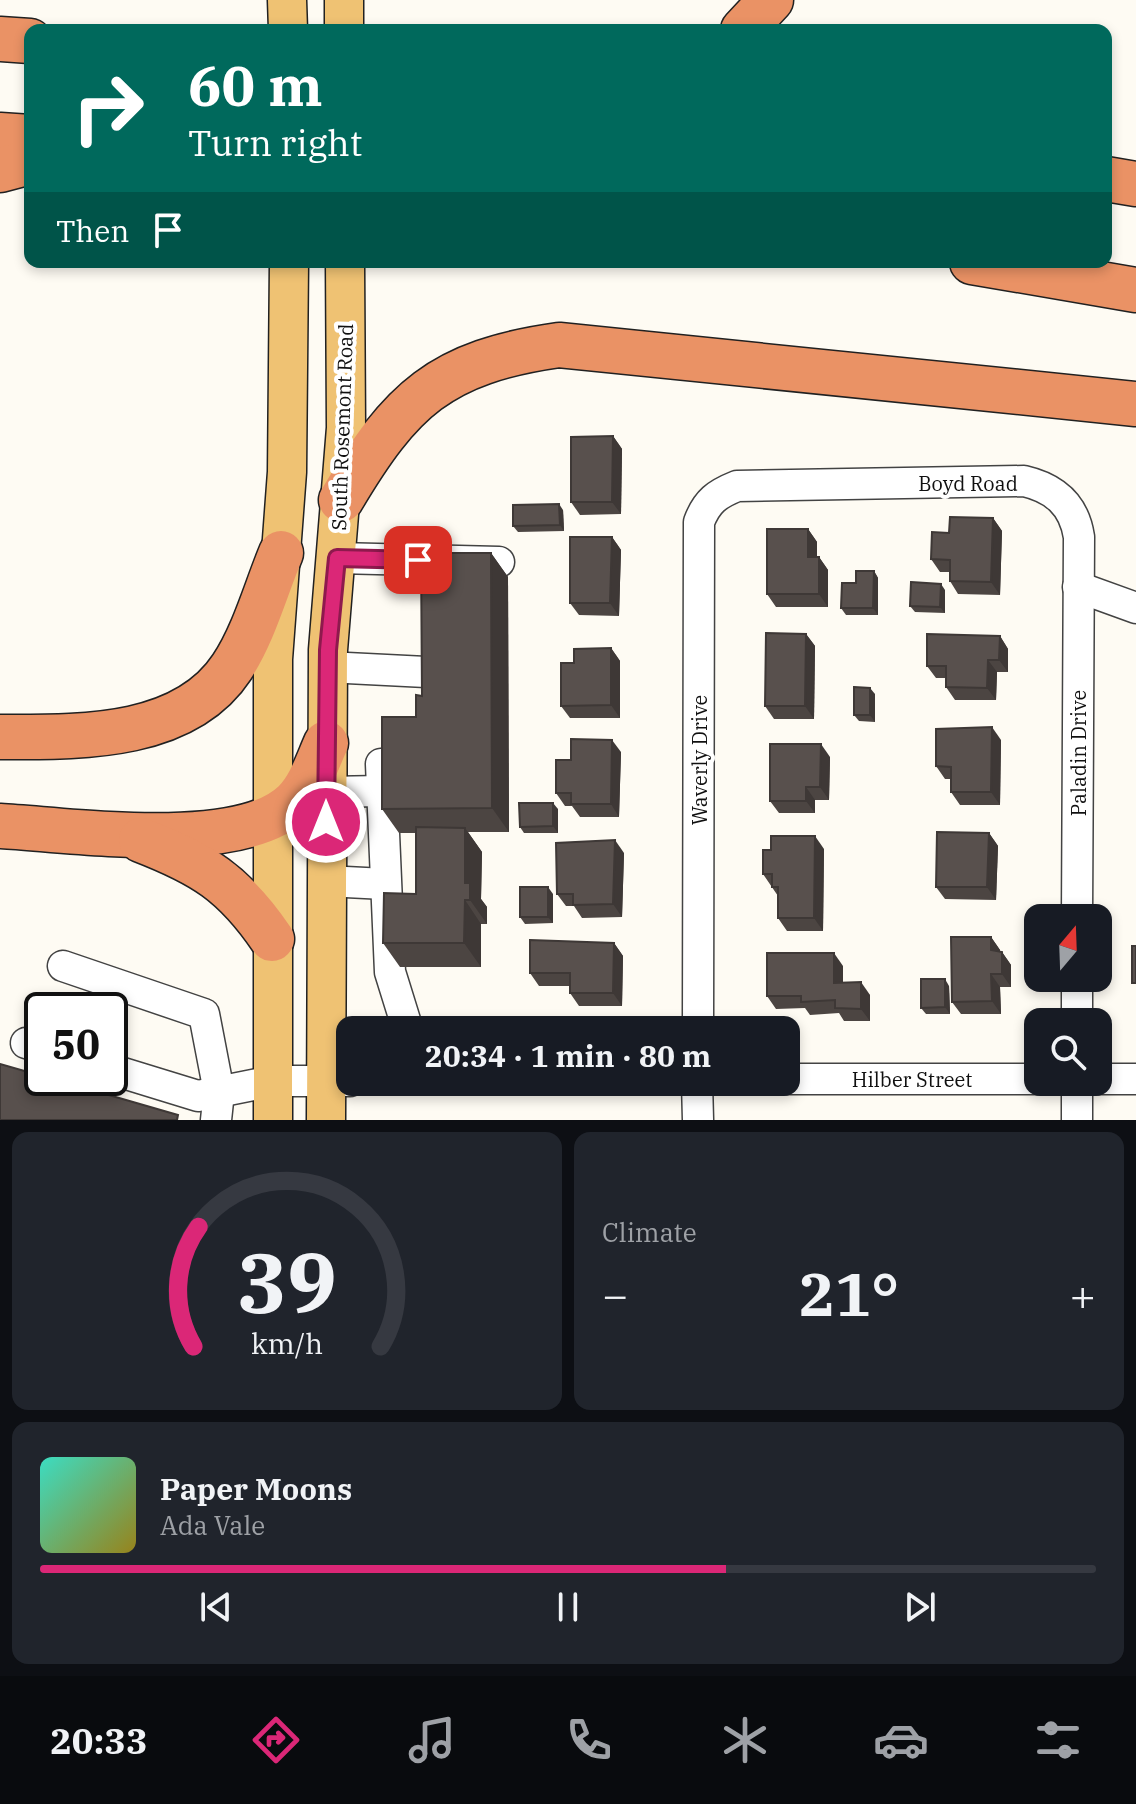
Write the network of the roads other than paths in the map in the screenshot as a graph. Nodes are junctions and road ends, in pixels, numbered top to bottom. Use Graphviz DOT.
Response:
graph roads {
  1 [pos="287,0"];
  2 [pos="344,0"];
  3 [pos="771,0"];
  4 [pos="288,24"];
  5 [pos="344,24"];
  6 [pos="749,24"];
  7 [pos="0,39"];
  8 [pos="24,41"];
  9 [pos="0,135"];
  10 [pos="24,137"];
  11 [pos="24,164"];
  12 [pos="0,170"];
  13 [pos="1112,180"];
  14 [pos="1136,184"];
  15 [pos="289,268"];
  16 [pos="345,268"];
  17 [pos="1007,268"];
  18 [pos="1136,290"];
  19 [pos="1136,404"];
  20 [pos="717,495"];
  21 [pos="341,500"];
  22 [pos="281,553"];
  23 [pos="337,558"];
  24 [pos="499,562"];
  25 [pos="1078,587"];
  26 [pos="1136,608"];
  27 [pos="327,667"];
  28 [pos="426,672"];
  29 [pos="0,737"];
  30 [pos="326,743"];
  31 [pos="326,792"];
  32 [pos="271,818"];
  33 [pos="0,826"];
  34 [pos="127,835"];
  35 [pos="326,881"];
  36 [pos="385,884"];
  37 [pos="1077,904"];
  38 [pos="272,939"];
  39 [pos="63,966"];
  40 [pos="404,1016"];
  41 [pos="698,1016"];
  42 [pos="336,1048"];
  43 [pos="128,1075"];
  44 [pos="800,1079"];
  45 [pos="1024,1079"];
  46 [pos="1112,1079"];
  47 [pos="1136,1079"];
  48 [pos="273,1081"];
  49 [pos="336,1081"];
  50 [pos="336,1088"];
  51 [pos="697,1096"];
  52 [pos="1077,1096"];
  53 [pos="218,1106"];
  54 [pos="273,1120"];
  55 [pos="326,1120"];
  56 [pos="698,1120"];
  57 [pos="1077,1120"];
  1 -- 4 [label="main road"];
  2 -- 5 [label="main road"];
  3 -- 6 [label="highway"];
  7 -- 8 [label="highway"];
  9 -- 10 [label="highway"];
  11 -- 12 [label="highway"];
  13 -- 14 [label="highway"];
  15 -- 22 [label="main road"];
  16 -- 21 [label="main road, South Rosemont Road"];
  17 -- 18 [label="highway"];
  19 -- 21 [label="highway"];
  20 -- 25 [label="street, Boyd Road"];
  20 -- 41 [label="street, Waverly Drive"];
  21 -- 23 [label="main road, South Rosemont Road"];
  22 -- 29 [label="highway"];
  22 -- 32 [label="main road"];
  23 -- 24 [label="street"];
  23 -- 27 [label="main road, South Rosemont Road"];
  25 -- 26 [label="street"];
  25 -- 37 [label="street, Paladin Drive"];
  27 -- 28 [label="street"];
  27 -- 30 [label="main road, South Rosemont Road"];
  30 -- 31 [label="main road, South Rosemont Road"];
  30 -- 32 [label="highway"];
  31 -- 35 [label="main road, South Rosemont Road"];
  31 -- 36 [label="street"];
  32 -- 34 [label="highway"];
  32 -- 38 [label="main road"];
  33 -- 34 [label="highway"];
  34 -- 38 [label="highway"];
  35 -- 36 [label="street"];
  35 -- 42 [label="main road, South Rosemont Road"];
  36 -- 40 [label="street"];
  38 -- 48 [label="main road"];
  39 -- 53 [label="street"];
  43 -- 53 [label="street"];
  44 -- 45 [label="street, Hilber Street"];
  46 -- 47 [label="street"];
  48 -- 49 [label="street"];
  48 -- 53 [label="street"];
  48 -- 54 [label="main road"];
  50 -- 55 [label="main road, South Rosemont Road"];
  51 -- 56 [label="street"];
  52 -- 57 [label="street"];
}
